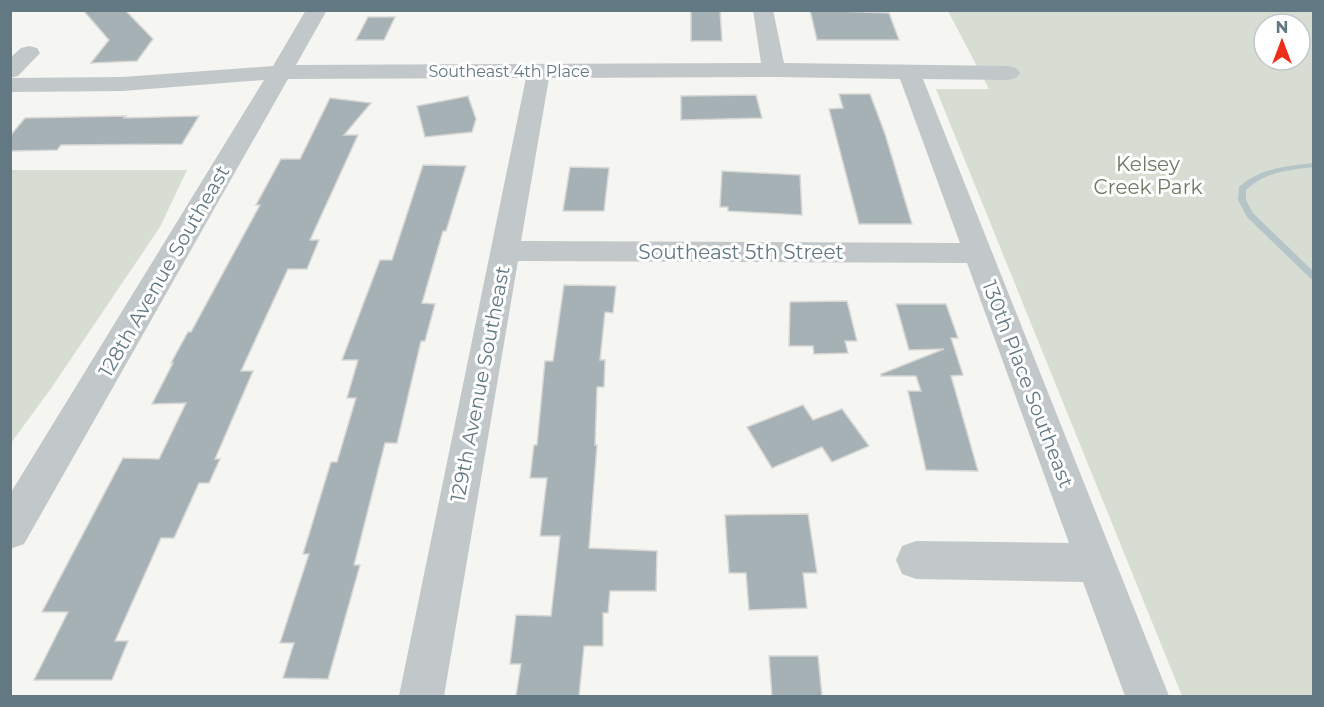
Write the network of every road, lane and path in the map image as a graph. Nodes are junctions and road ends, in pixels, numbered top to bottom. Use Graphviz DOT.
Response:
graph roads {
  1 [pos="317,10"];
  2 [pos="763,10"];
  3 [pos="29,53"];
  4 [pos="774,70"];
  5 [pos="10,71"];
  6 [pos="539,71"];
  7 [pos="280,72"];
  8 [pos="909,72"];
  9 [pos="1008,73"];
  10 [pos="10,85"];
  11 [pos="505,251"];
  12 [pos="977,253"];
  13 [pos="10,531"];
  14 [pos="915,560"];
  15 [pos="1097,563"];
  16 [pos="421,696"];
  17 [pos="1147,696"];
  1 -- 7 [label="street, 128th Avenue Southeast"];
  2 -- 4 [label="street"];
  3 -- 5 [label="street"];
  4 -- 6 [label="street, Southeast 4th Place"];
  4 -- 8 [label="street, Southeast 4th Place"];
  6 -- 7 [label="street, Southeast 4th Place"];
  6 -- 11 [label="street, 129th Avenue Southeast"];
  7 -- 10 [label="street, Southeast 4th Place"];
  7 -- 13 [label="street, 128th Avenue Southeast"];
  8 -- 9 [label="street, Southeast 4th Place"];
  8 -- 12 [label="street, 130th Place Southeast"];
  11 -- 12 [label="street, Southeast 5th Street"];
  11 -- 16 [label="street, 129th Avenue Southeast"];
  12 -- 15 [label="street, 130th Place Southeast"];
  14 -- 15 [label="street"];
  15 -- 17 [label="street, 130th Place Southeast"];
}
